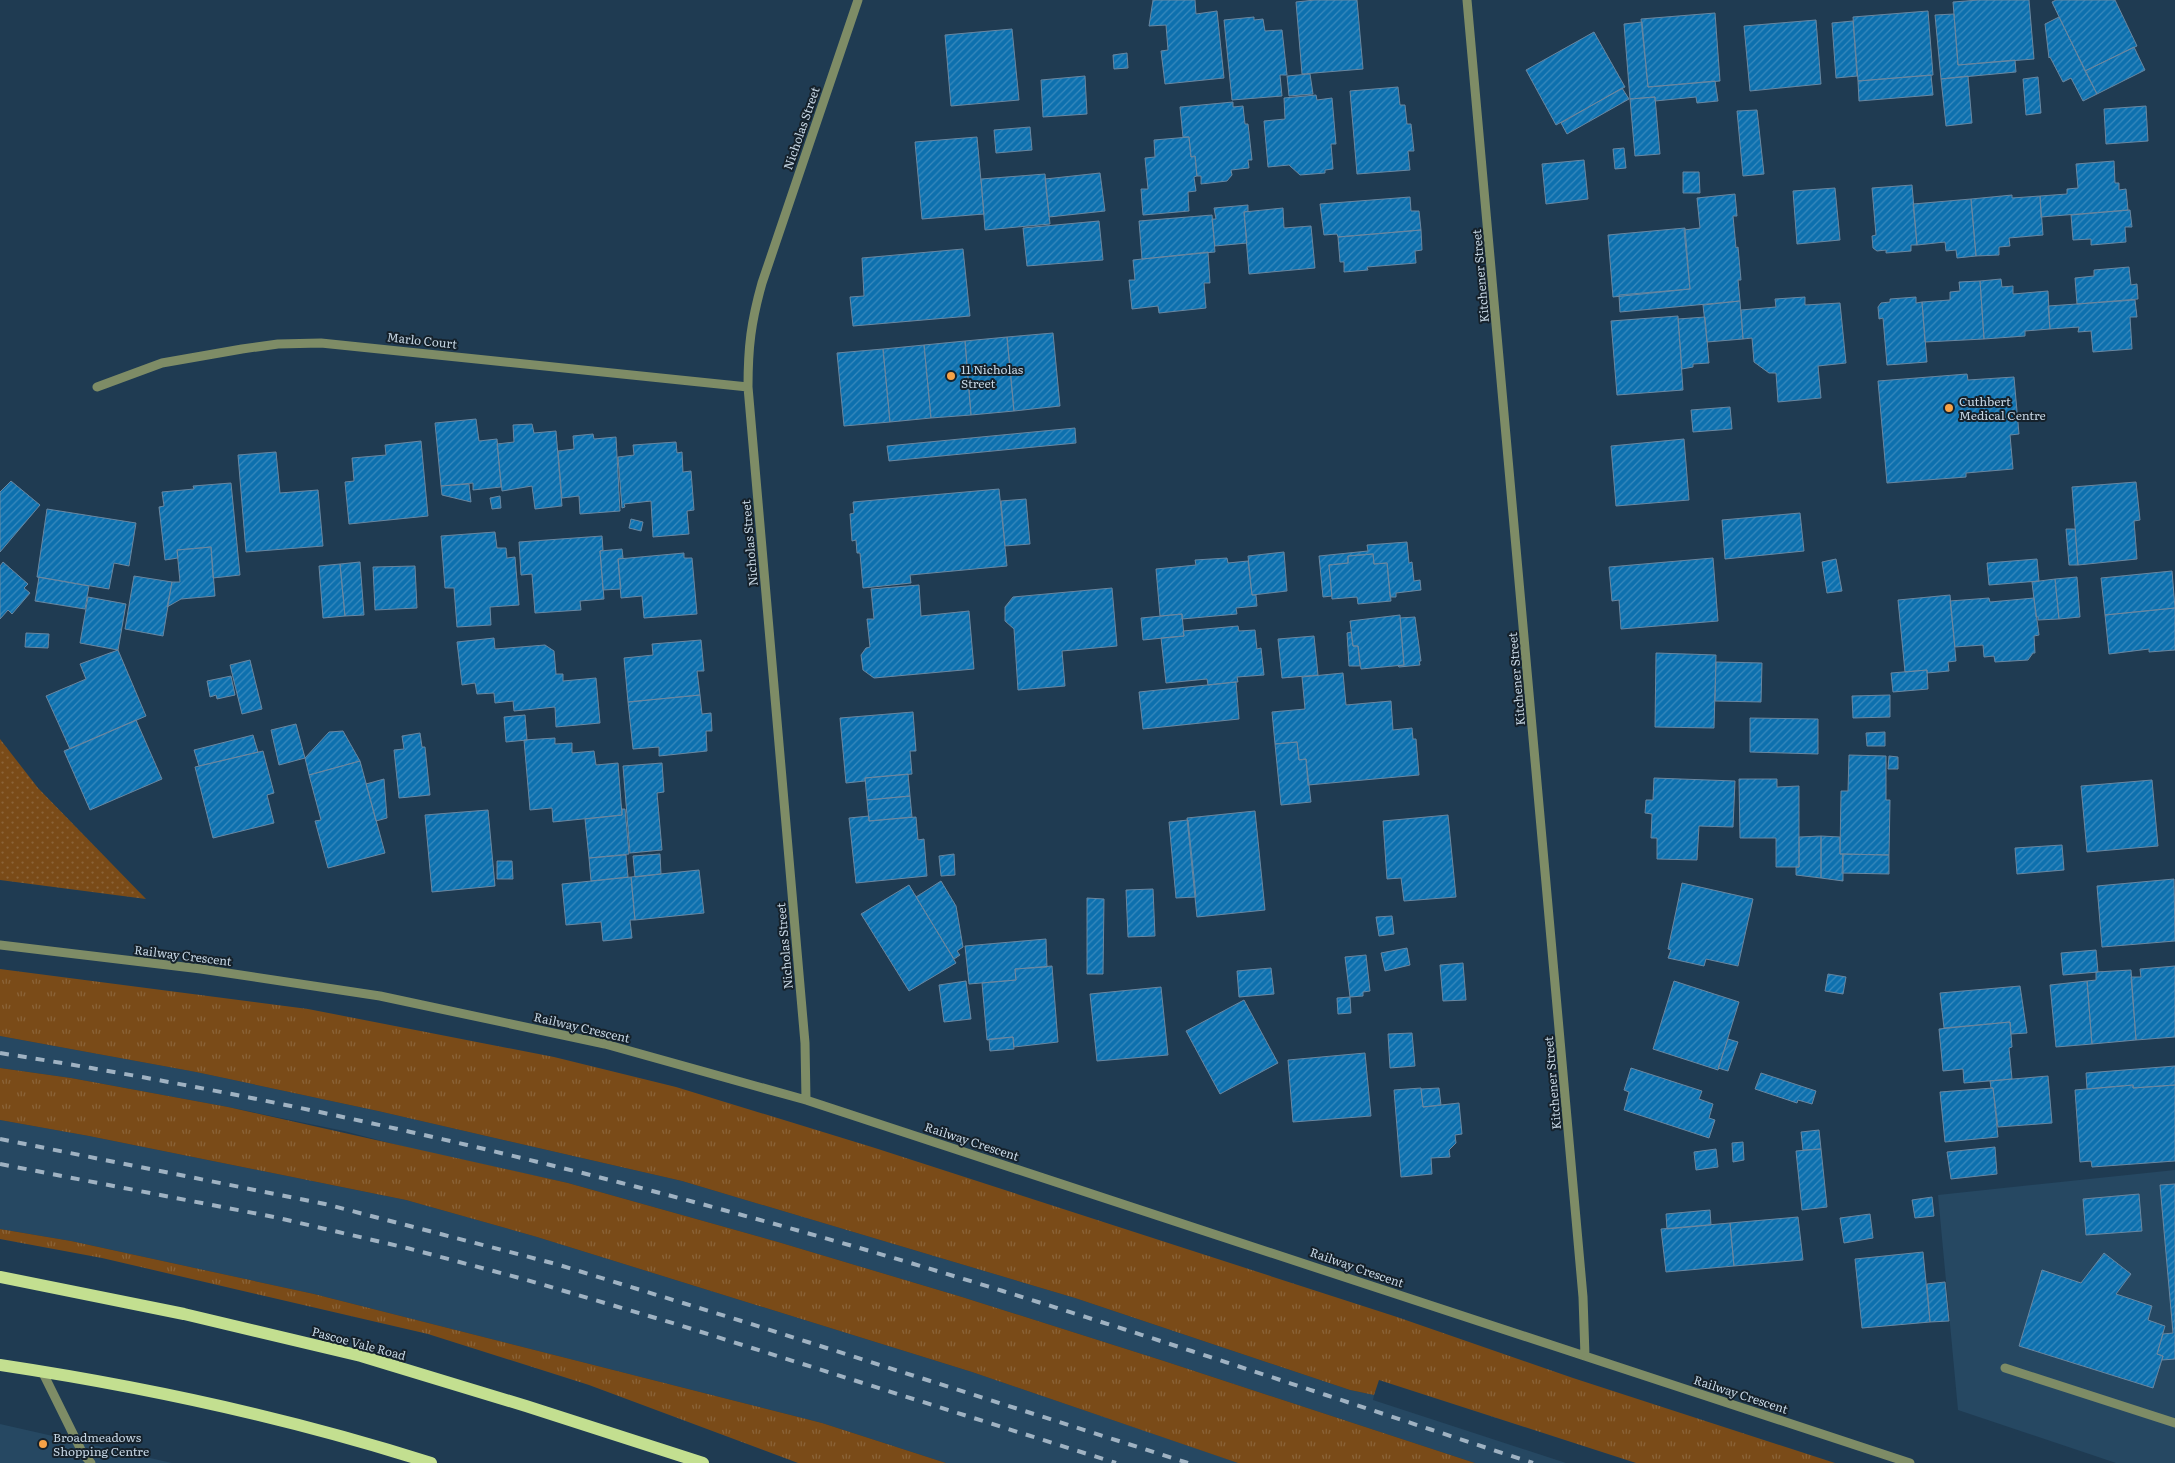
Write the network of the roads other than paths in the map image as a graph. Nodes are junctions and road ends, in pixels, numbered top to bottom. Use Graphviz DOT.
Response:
graph roads {
  1 [pos="858,0"];
  2 [pos="1466,0"];
  3 [pos="97,387"];
  4 [pos="748,387"];
  5 [pos="0,945"];
  6 [pos="806,1100"];
  7 [pos="0,1277"];
  8 [pos="1585,1356"];
  9 [pos="0,1365"];
  10 [pos="2005,1368"];
  11 [pos="42,1371"];
  12 [pos="2175,1423"];
  13 [pos="91,1463"];
  14 [pos="431,1463"];
  15 [pos="703,1463"];
  16 [pos="1910,1463"];
  1 -- 4 [label="street, Nicholas Street"];
  2 -- 8 [label="street, Kitchener Street"];
  3 -- 4 [label="street, Marlo Court"];
  4 -- 6 [label="street, Nicholas Street"];
  5 -- 6 [label="street, Railway Crescent"];
  6 -- 8 [label="street, Railway Crescent"];
  7 -- 15 [label="main road, Pascoe Vale Road"];
  8 -- 16 [label="street, Railway Crescent"];
  9 -- 11 [label="main road"];
  10 -- 12 [label="street"];
  11 -- 13 [label="street"];
  11 -- 14 [label="main road"];
}
